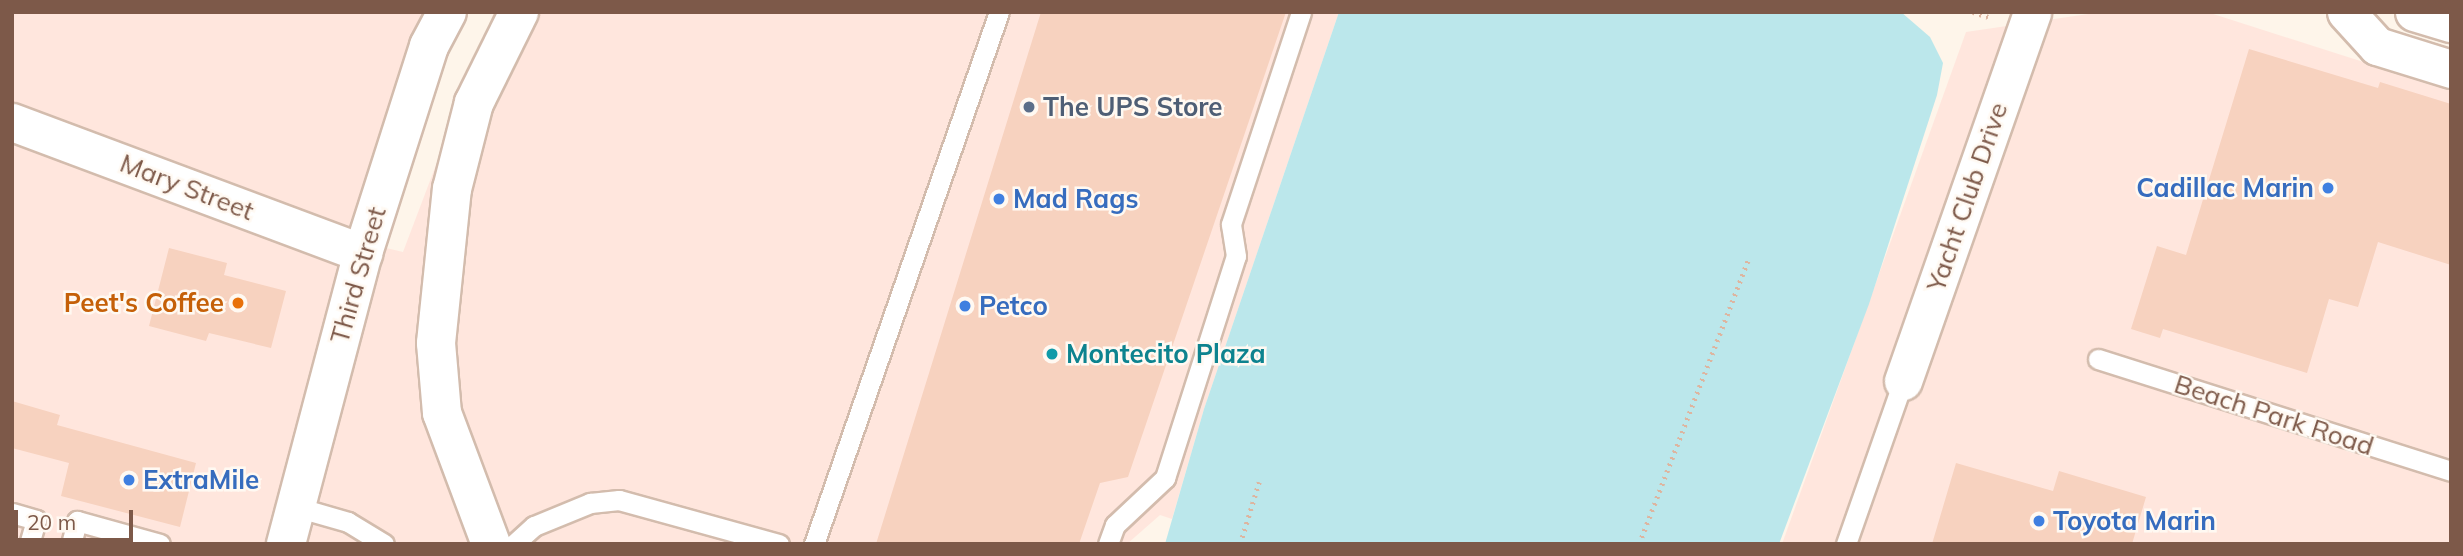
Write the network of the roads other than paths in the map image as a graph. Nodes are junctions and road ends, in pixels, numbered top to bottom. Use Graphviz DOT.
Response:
graph roads {
  1 [pos="447,12"];
  2 [pos="519,12"];
  3 [pos="999,12"];
  4 [pos="1301,12"];
  5 [pos="2032,12"];
  6 [pos="2346,12"];
  7 [pos="2414,12"];
  8 [pos="2451,23"];
  9 [pos="2451,69"];
  10 [pos="12,121"];
  11 [pos="363,253"];
  12 [pos="2098,359"];
  13 [pos="1903,381"];
  14 [pos="2451,471"];
  15 [pos="296,507"];
  16 [pos="12,513"];
  17 [pos="29,544"];
  18 [pos="71,544"];
  19 [pos="160,544"];
  20 [pos="286,544"];
  21 [pos="384,544"];
  22 [pos="492,544"];
  23 [pos="514,544"];
  24 [pos="779,544"];
  25 [pos="814,544"];
  26 [pos="1108,544"];
  27 [pos="1846,544"];
  1 -- 11 [label="main road, Third Street"];
  2 -- 22 [label="main road"];
  3 -- 25 [label="lane"];
  4 -- 26 [label="lane"];
  5 -- 13 [label="street, Yacht Club Drive"];
  6 -- 9 [label="street"];
  7 -- 8 [label="street"];
  10 -- 11 [label="street, Mary Street"];
  11 -- 15 [label="main road, Third Street"];
  12 -- 14 [label="lane, Beach Park Road"];
  13 -- 27 [label="lane"];
  15 -- 20 [label="main road, Third Street"];
  15 -- 21 [label="lane"];
  16 -- 17 [label="lane"];
  18 -- 19 [label="lane"];
  23 -- 24 [label="lane"];
}
